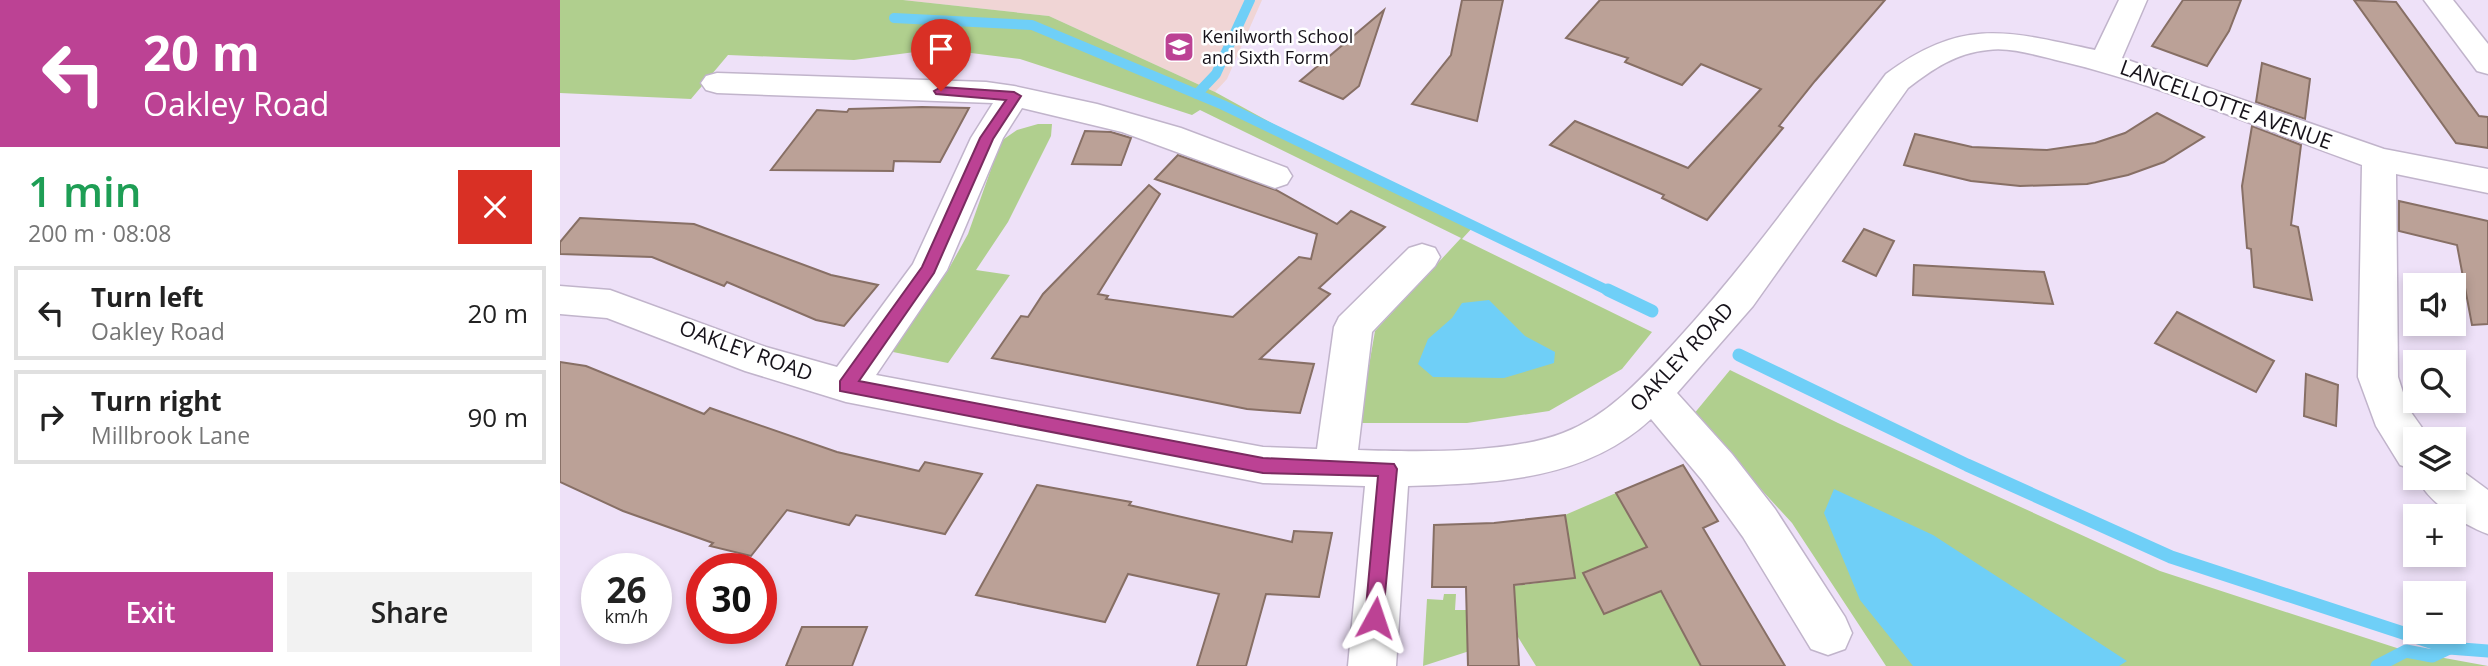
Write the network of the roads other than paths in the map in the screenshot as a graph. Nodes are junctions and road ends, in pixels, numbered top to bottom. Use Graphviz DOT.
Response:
graph roads {
  1 [pos="2133,0"];
  2 [pos="2438,0"];
  3 [pos="1962,45"];
  4 [pos="2105,62"];
  5 [pos="2488,64"];
  6 [pos="717,83"];
  7 [pos="1014,96"];
  8 [pos="2379,159"];
  9 [pos="1275,176"];
  10 [pos="2488,181"];
  11 [pos="1422,257"];
  12 [pos="560,300"];
  13 [pos="846,386"];
  14 [pos="1653,393"];
  15 [pos="2403,434"];
  16 [pos="1335,468"];
  17 [pos="1388,469"];
  18 [pos="2454,490"];
  19 [pos="2488,515"];
  20 [pos="1828,633"];
  21 [pos="1372,666"];
  1 -- 4 [label="street"];
  2 -- 5 [label="street"];
  3 -- 4 [label="street, LANCELLOTTE AVENUE"];
  3 -- 14 [label="street, OAKLEY ROAD"];
  4 -- 8 [label="street, LANCELLOTTE AVENUE"];
  6 -- 7 [label="street"];
  7 -- 9 [label="street"];
  7 -- 13 [label="street"];
  8 -- 10 [label="street, LANCELLOTTE AVENUE"];
  8 -- 15 [label="street"];
  11 -- 16 [label="street"];
  12 -- 13 [label="street, OAKLEY ROAD"];
  13 -- 16 [label="street, OAKLEY ROAD"];
  14 -- 17 [label="street, OAKLEY ROAD"];
  14 -- 20 [label="street"];
  16 -- 17 [label="street, OAKLEY ROAD"];
  17 -- 21 [label="street"];
  18 -- 19 [label="street"];
}
